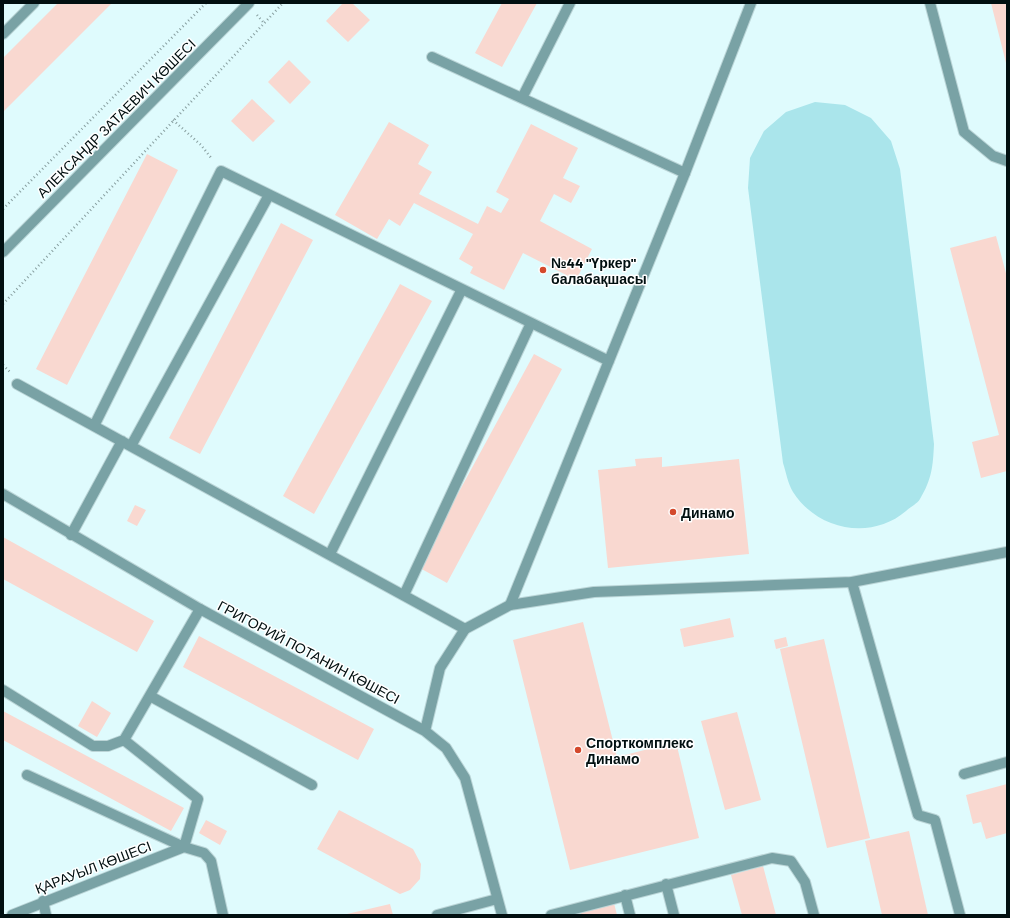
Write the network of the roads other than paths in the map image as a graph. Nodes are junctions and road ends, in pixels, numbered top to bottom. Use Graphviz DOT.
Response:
graph roads {
  1 [pos="34,3"];
  2 [pos="249,3"];
  3 [pos="570,3"];
  4 [pos="751,3"];
  5 [pos="930,3"];
  6 [pos="3,34"];
  7 [pos="432,58"];
  8 [pos="522,98"];
  9 [pos="1007,161"];
  10 [pos="685,173"];
  11 [pos="269,194"];
  12 [pos="3,252"];
  13 [pos="462,289"];
  14 [pos="530,323"];
  15 [pos="609,361"];
  16 [pos="17,384"];
  17 [pos="94,426"];
  18 [pos="122,441"];
  19 [pos="131,446"];
  20 [pos="3,494"];
  21 [pos="71,535"];
  22 [pos="1007,552"];
  23 [pos="330,554"];
  24 [pos="852,582"];
  25 [pos="404,595"];
  26 [pos="510,605"];
  27 [pos="200,609"];
  28 [pos="465,629"];
  29 [pos="3,690"];
  30 [pos="150,696"];
  31 [pos="425,730"];
  32 [pos="124,740"];
  33 [pos="1007,762"];
  34 [pos="964,774"];
  35 [pos="27,775"];
  36 [pos="312,785"];
  37 [pos="184,847"];
  38 [pos="666,884"];
  39 [pos="625,895"];
  40 [pos="497,899"];
  41 [pos="43,901"];
  42 [pos="12,915"];
  43 [pos="46,915"];
  44 [pos="223,915"];
  45 [pos="437,915"];
  46 [pos="502,915"];
  47 [pos="551,915"];
  48 [pos="630,915"];
  49 [pos="674,915"];
  50 [pos="814,915"];
  51 [pos="960,915"];
  1 -- 6 [label="street"];
  2 -- 12 [label="street, АЛЕКСАНДР ЗАТАЕВИЧ КӨШЕСІ"];
  3 -- 8 [label="street"];
  4 -- 10 [label="street"];
  5 -- 9 [label="street"];
  7 -- 8 [label="street"];
  8 -- 10 [label="street"];
  10 -- 15 [label="street"];
  11 -- 13 [label="street"];
  11 -- 17 [label="street"];
  11 -- 19 [label="street"];
  13 -- 14 [label="street"];
  13 -- 23 [label="street"];
  14 -- 15 [label="street"];
  14 -- 25 [label="street"];
  15 -- 26 [label="street"];
  16 -- 17 [label="street"];
  17 -- 18 [label="street"];
  18 -- 19 [label="street"];
  18 -- 21 [label="street"];
  19 -- 23 [label="street"];
  20 -- 21 [label="street, ГРИГОРИЙ ПОТАНИН КӨШЕСІ"];
  21 -- 27 [label="street, ГРИГОРИЙ ПОТАНИН КӨШЕСІ"];
  22 -- 24 [label="street"];
  23 -- 25 [label="street"];
  24 -- 26 [label="street"];
  24 -- 51 [label="street"];
  25 -- 28 [label="street"];
  26 -- 28 [label="street"];
  27 -- 30 [label="street"];
  27 -- 31 [label="street, ГРИГОРИЙ ПОТАНИН КӨШЕСІ"];
  28 -- 31 [label="street"];
  29 -- 32 [label="street"];
  30 -- 32 [label="street"];
  30 -- 36 [label="street"];
  31 -- 40 [label="street, ГРИГОРИЙ ПОТАНИН КӨШЕСІ"];
  32 -- 37 [label="street"];
  33 -- 34 [label="street"];
  35 -- 37 [label="street"];
  37 -- 41 [label="street, ҚАРАУЫЛ КӨШЕСІ"];
  37 -- 44 [label="street"];
  38 -- 39 [label="street"];
  38 -- 49 [label="street"];
  38 -- 50 [label="street"];
  39 -- 47 [label="street"];
  39 -- 48 [label="street"];
  40 -- 45 [label="street"];
  40 -- 46 [label="street, ГРИГОРИЙ ПОТАНИН КӨШЕСІ"];
  41 -- 42 [label="street, ҚАРАУЫЛ КӨШЕСІ"];
  41 -- 43 [label="street"];
}
